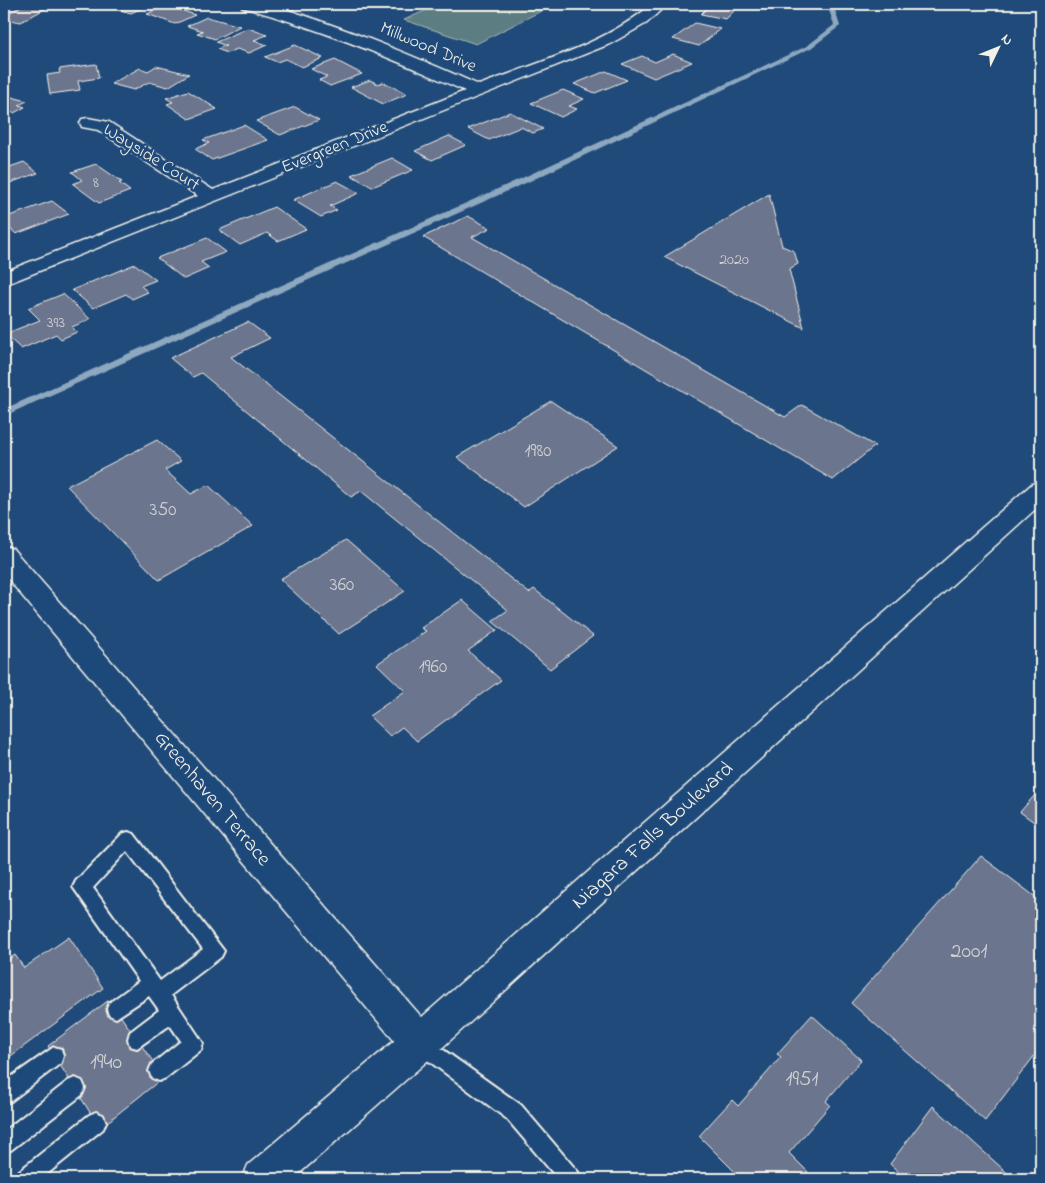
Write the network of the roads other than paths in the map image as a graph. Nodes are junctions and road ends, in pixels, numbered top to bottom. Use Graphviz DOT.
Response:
graph roads {
  1 [pos="247,4"];
  2 [pos="294,4"];
  3 [pos="660,4"];
  4 [pos="280,12"];
  5 [pos="479,91"];
  6 [pos="88,123"];
  7 [pos="212,197"];
  8 [pos="4,279"];
  9 [pos="1041,490"];
  10 [pos="4,556"];
  11 [pos="155,988"];
  12 [pos="116,1009"];
  13 [pos="172,1012"];
  14 [pos="137,1039"];
  15 [pos="420,1043"];
  16 [pos="54,1056"];
  17 [pos="159,1071"];
  18 [pos="75,1088"];
  19 [pos="4,1094"];
  20 [pos="96,1122"];
  21 [pos="4,1143"];
  22 [pos="24,1179"];
  23 [pos="262,1179"];
  24 [pos="571,1179"];
  1 -- 4 [label="street, Millwood Drive"];
  2 -- 4 [label="lane"];
  3 -- 5 [label="street, Evergreen Drive"];
  4 -- 5 [label="street, Millwood Drive"];
  5 -- 7 [label="street, Evergreen Drive"];
  6 -- 7 [label="street, Wayside Court"];
  7 -- 8 [label="street, Evergreen Drive"];
  9 -- 15 [label="street, Niagara Falls Boulevard"];
  10 -- 15 [label="street, Greenhaven Terrace"];
  11 -- 11 [label="lane"];
  11 -- 12 [label="lane"];
  11 -- 13 [label="lane"];
  13 -- 14 [label="lane"];
  13 -- 17 [label="lane"];
  15 -- 23 [label="street, Niagara Falls Boulevard"];
  15 -- 24 [label="lane"];
  16 -- 19 [label="lane"];
  18 -- 21 [label="lane"];
  20 -- 22 [label="lane"];
}
